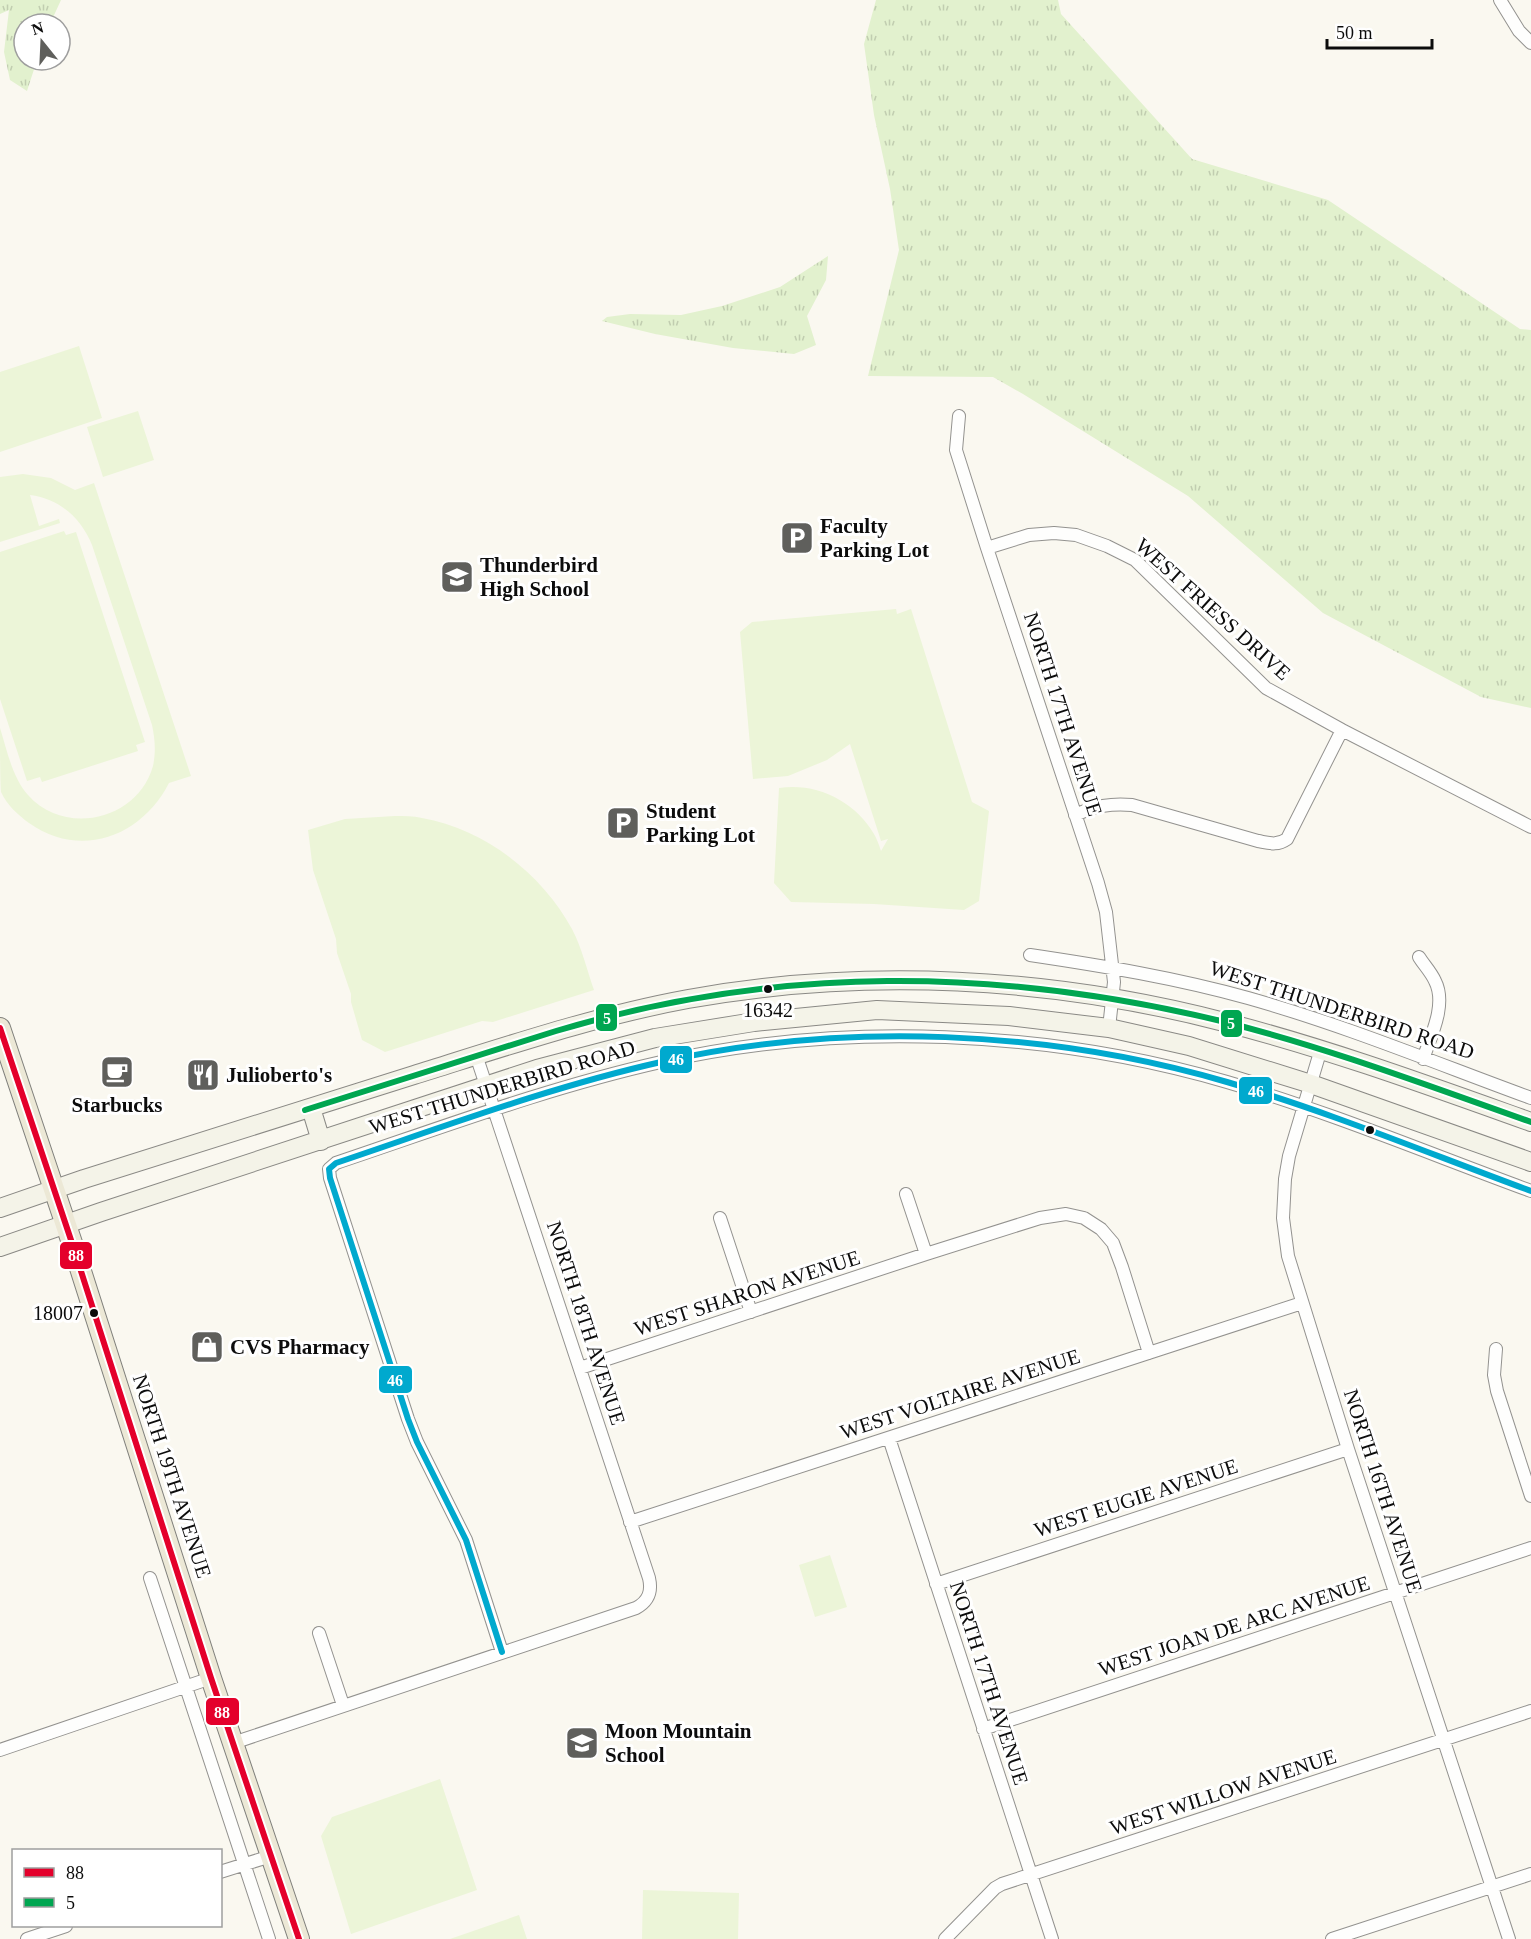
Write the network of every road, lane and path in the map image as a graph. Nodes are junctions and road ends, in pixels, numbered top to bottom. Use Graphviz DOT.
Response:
graph roads {
  1 [pos="1500,0"];
  2 [pos="1531,43"];
  3 [pos="959,416"];
  4 [pos="987,548"];
  5 [pos="1342,730"];
  6 [pos="1075,815"];
  7 [pos="1531,827"];
  8 [pos="1030,955"];
  9 [pos="1419,957"];
  10 [pos="1113,967"];
  11 [pos="1112,998"];
  12 [pos="0,1028"];
  13 [pos="1109,1028"];
  14 [pos="1321,1049"];
  15 [pos="476,1055"];
  16 [pos="1423,1059"];
  17 [pos="1311,1084"];
  18 [pos="487,1086"];
  19 [pos="1531,1098"];
  20 [pos="1304,1107"];
  21 [pos="311,1108"];
  22 [pos="495,1110"];
  23 [pos="1531,1122"];
  24 [pos="321,1141"];
  25 [pos="1531,1162"];
  26 [pos="53,1190"];
  27 [pos="1531,1191"];
  28 [pos="906,1194"];
  29 [pos="0,1208"];
  30 [pos="720,1218"];
  31 [pos="65,1224"];
  32 [pos="0,1247"];
  33 [pos="926,1254"];
  34 [pos="1302,1303"];
  35 [pos="751,1312"];
  36 [pos="1496,1349"];
  37 [pos="1149,1353"];
  38 [pos="580,1368"];
  39 [pos="888,1438"];
  40 [pos="1348,1449"];
  41 [pos="1531,1496"];
  42 [pos="630,1522"];
  43 [pos="1531,1548"];
  44 [pos="150,1578"];
  45 [pos="936,1584"];
  46 [pos="1395,1594"];
  47 [pos="319,1634"];
  48 [pos="502,1652"];
  49 [pos="211,1678"];
  50 [pos="187,1686"];
  51 [pos="343,1705"];
  52 [pos="1531,1711"];
  53 [pos="984,1729"];
  54 [pos="1443,1740"];
  55 [pos="232,1743"];
  56 [pos="0,1750"];
  57 [pos="270,1856"];
  58 [pos="244,1864"];
  59 [pos="222,1871"];
  60 [pos="1531,1874"];
  61 [pos="1031,1875"];
  62 [pos="1491,1886"];
  63 [pos="63,1927"];
  64 [pos="27,1939"];
  65 [pos="268,1939"];
  66 [pos="298,1939"];
  67 [pos="945,1939"];
  68 [pos="1052,1939"];
  69 [pos="1332,1939"];
  70 [pos="1509,1939"];
  1 -- 2 [label="street"];
  3 -- 4 [label="street, NORTH 17TH AVENUE"];
  4 -- 5 [label="street, WEST FRIESS DRIVE"];
  4 -- 6 [label="street, NORTH 17TH AVENUE"];
  5 -- 6 [label="street"];
  5 -- 7 [label="street, WEST FRIESS DRIVE"];
  6 -- 10 [label="street, NORTH 17TH AVENUE"];
  8 -- 10 [label="street, WEST THUNDERBIRD ROAD"];
  9 -- 16 [label="street"];
  10 -- 11 [label="street, NORTH 17TH AVENUE"];
  10 -- 16 [label="street, WEST THUNDERBIRD ROAD"];
  11 -- 13 [label="street, NORTH 17TH AVENUE"];
  11 -- 14 [label="main road, WEST THUNDERBIRD ROAD"];
  11 -- 15 [label="main road, WEST THUNDERBIRD ROAD"];
  12 -- 26 [label="main road, NORTH 19TH AVENUE"];
  13 -- 17 [label="main road, WEST THUNDERBIRD ROAD"];
  13 -- 18 [label="main road, WEST THUNDERBIRD ROAD"];
  14 -- 17 [label="street, NORTH 16TH AVENUE"];
  14 -- 23 [label="main road, WEST THUNDERBIRD ROAD"];
  15 -- 18 [label="street, NORTH 18TH AVENUE"];
  15 -- 21 [label="main road, WEST THUNDERBIRD ROAD"];
  16 -- 19 [label="street, WEST THUNDERBIRD ROAD"];
  17 -- 20 [label="street, NORTH 16TH AVENUE"];
  17 -- 25 [label="main road, WEST THUNDERBIRD ROAD"];
  18 -- 22 [label="street, NORTH 18TH AVENUE"];
  18 -- 24 [label="main road, WEST THUNDERBIRD ROAD"];
  20 -- 22 [label="street, WEST THUNDERBIRD ROAD"];
  20 -- 27 [label="street, WEST THUNDERBIRD ROAD"];
  20 -- 34 [label="street, NORTH 16TH AVENUE"];
  21 -- 24 [label="main road"];
  21 -- 26 [label="main road, WEST THUNDERBIRD ROAD"];
  22 -- 38 [label="street, NORTH 18TH AVENUE"];
  22 -- 48 [label="street, WEST THUNDERBIRD ROAD"];
  24 -- 31 [label="main road, WEST THUNDERBIRD ROAD"];
  26 -- 29 [label="main road, WEST THUNDERBIRD ROAD"];
  26 -- 31 [label="main road, NORTH 19TH AVENUE"];
  28 -- 33 [label="street"];
  30 -- 35 [label="street"];
  31 -- 32 [label="main road, WEST THUNDERBIRD ROAD"];
  31 -- 49 [label="main road, NORTH 19TH AVENUE"];
  33 -- 35 [label="street, WEST SHARON AVENUE"];
  33 -- 37 [label="street, WEST SHARON AVENUE"];
  34 -- 37 [label="street, WEST VOLTAIRE AVENUE"];
  34 -- 40 [label="street, NORTH 16TH AVENUE"];
  35 -- 38 [label="street, WEST SHARON AVENUE"];
  36 -- 41 [label="street"];
  37 -- 39 [label="street, WEST VOLTAIRE AVENUE"];
  38 -- 42 [label="street, NORTH 18TH AVENUE"];
  39 -- 42 [label="street, WEST VOLTAIRE AVENUE"];
  39 -- 45 [label="street, NORTH 17TH AVENUE"];
  40 -- 45 [label="street, WEST EUGIE AVENUE"];
  40 -- 46 [label="street, NORTH 16TH AVENUE"];
  42 -- 48 [label="street, NORTH 18TH AVENUE"];
  43 -- 46 [label="street, WEST JOAN DE ARC AVENUE"];
  44 -- 50 [label="street"];
  45 -- 53 [label="street, NORTH 17TH AVENUE"];
  46 -- 53 [label="street, WEST JOAN DE ARC AVENUE"];
  46 -- 54 [label="street, NORTH 16TH AVENUE"];
  47 -- 51 [label="street"];
  48 -- 51 [label="street"];
  49 -- 50 [label="street"];
  49 -- 55 [label="main road, NORTH 19TH AVENUE"];
  50 -- 56 [label="street"];
  50 -- 58 [label="street"];
  51 -- 55 [label="street"];
  52 -- 54 [label="street, WEST WILLOW AVENUE"];
  53 -- 61 [label="street, NORTH 17TH AVENUE"];
  54 -- 61 [label="street, WEST WILLOW AVENUE"];
  54 -- 62 [label="street, NORTH 16TH AVENUE"];
  55 -- 57 [label="main road, NORTH 19TH AVENUE"];
  57 -- 58 [label="street"];
  57 -- 66 [label="main road, NORTH 19TH AVENUE"];
  58 -- 59 [label="street"];
  58 -- 65 [label="street"];
  60 -- 62 [label="street"];
  61 -- 67 [label="street, WEST WILLOW AVENUE"];
  61 -- 68 [label="street, NORTH 17TH AVENUE"];
  62 -- 69 [label="street"];
  62 -- 70 [label="street, NORTH 16TH AVENUE"];
  63 -- 64 [label="street"];
}
